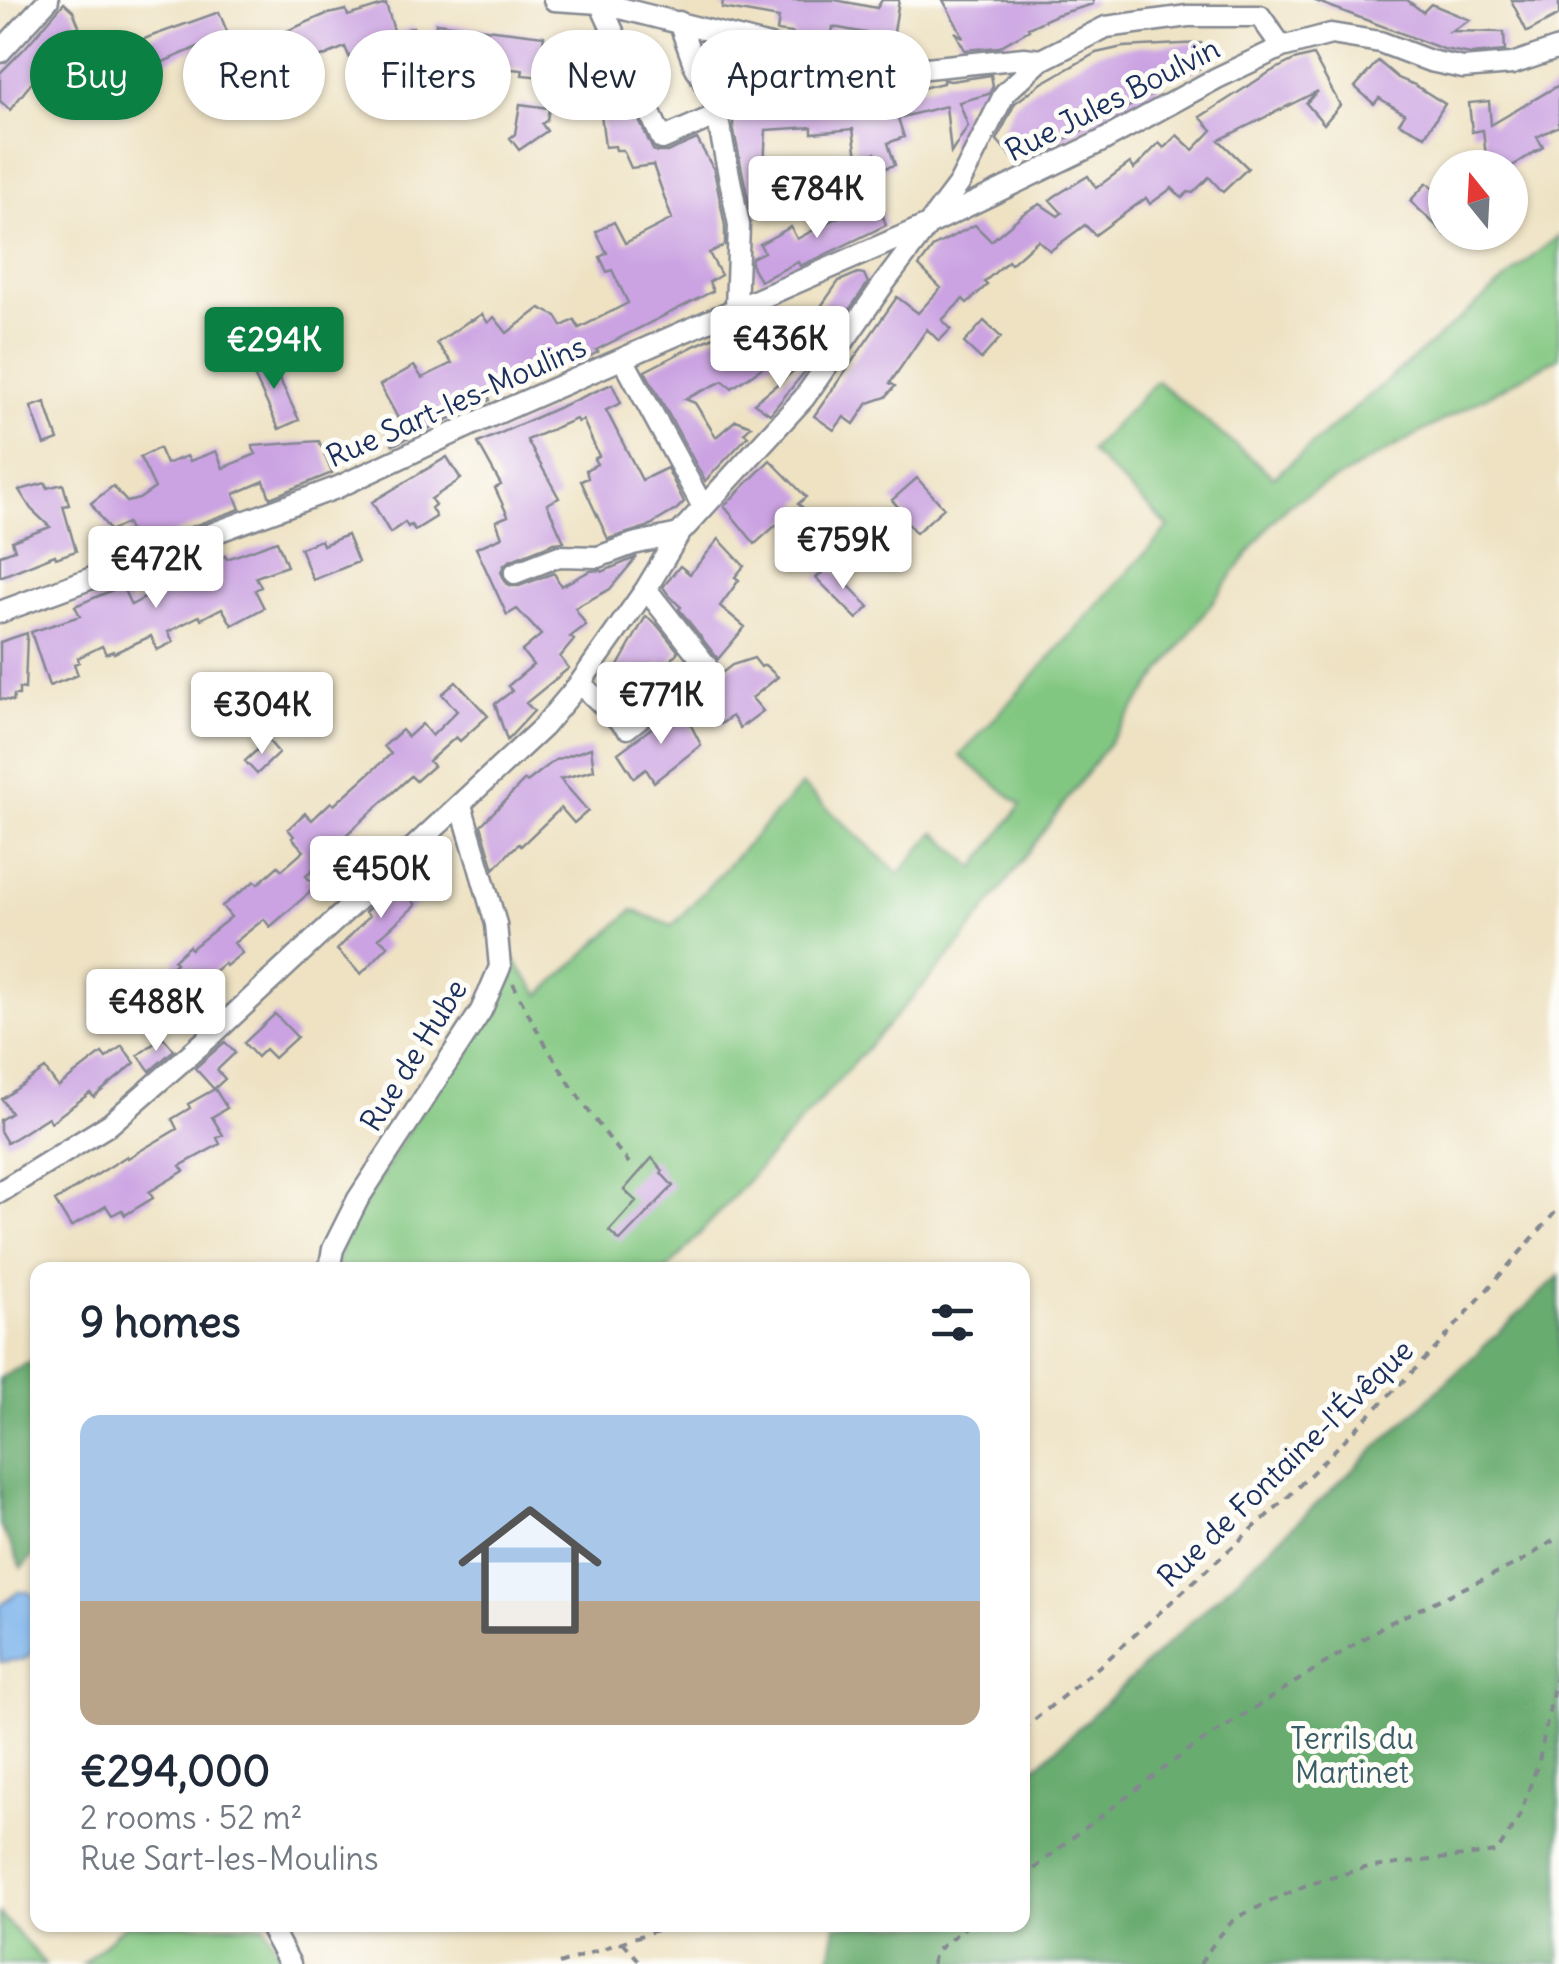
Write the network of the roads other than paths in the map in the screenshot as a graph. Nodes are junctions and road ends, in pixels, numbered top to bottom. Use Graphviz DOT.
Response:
graph roads {
  1 [pos="48,0"];
  2 [pos="554,0"];
  3 [pos="600,3"];
  4 [pos="679,22"];
  5 [pos="709,30"];
  6 [pos="1282,47"];
  7 [pos="1559,48"];
  8 [pos="0,52"];
  9 [pos="691,56"];
  10 [pos="1041,60"];
  11 [pos="931,68"];
  12 [pos="694,120"];
  13 [pos="717,120"];
  14 [pos="928,225"];
  15 [pos="736,309"];
  16 [pos="623,359"];
  17 [pos="703,507"];
  18 [pos="679,534"];
  19 [pos="515,573"];
  20 [pos="646,589"];
  21 [pos="0,612"];
  22 [pos="580,684"];
  23 [pos="461,804"];
  24 [pos="0,1192"];
  25 [pos="331,1262"];
  26 [pos="273,1932"];
  27 [pos="290,1964"];
  1 -- 8 [label="street"];
  2 -- 3 [label="street"];
  3 -- 4 [label="street"];
  3 -- 12 [label="street"];
  4 -- 5 [label="street"];
  4 -- 9 [label="street"];
  6 -- 7 [label="street, Rue Jules Boulvin"];
  6 -- 10 [label="street"];
  6 -- 14 [label="street, Rue Jules Boulvin"];
  10 -- 11 [label="street"];
  10 -- 14 [label="street"];
  13 -- 15 [label="street"];
  14 -- 15 [label="street, Rue Sart-les-Moulins"];
  14 -- 17 [label="street"];
  15 -- 16 [label="street, Rue Sart-les-Moulins"];
  16 -- 17 [label="street"];
  16 -- 21 [label="street, Rue Sart-les-Moulins"];
  17 -- 18 [label="street"];
  18 -- 19 [label="street"];
  18 -- 20 [label="street"];
  20 -- 22 [label="street"];
  20 -- 22 [label="street"];
  22 -- 23 [label="street"];
  23 -- 24 [label="street"];
  23 -- 25 [label="street, Rue de Hube"];
  26 -- 27 [label="street"];
}
